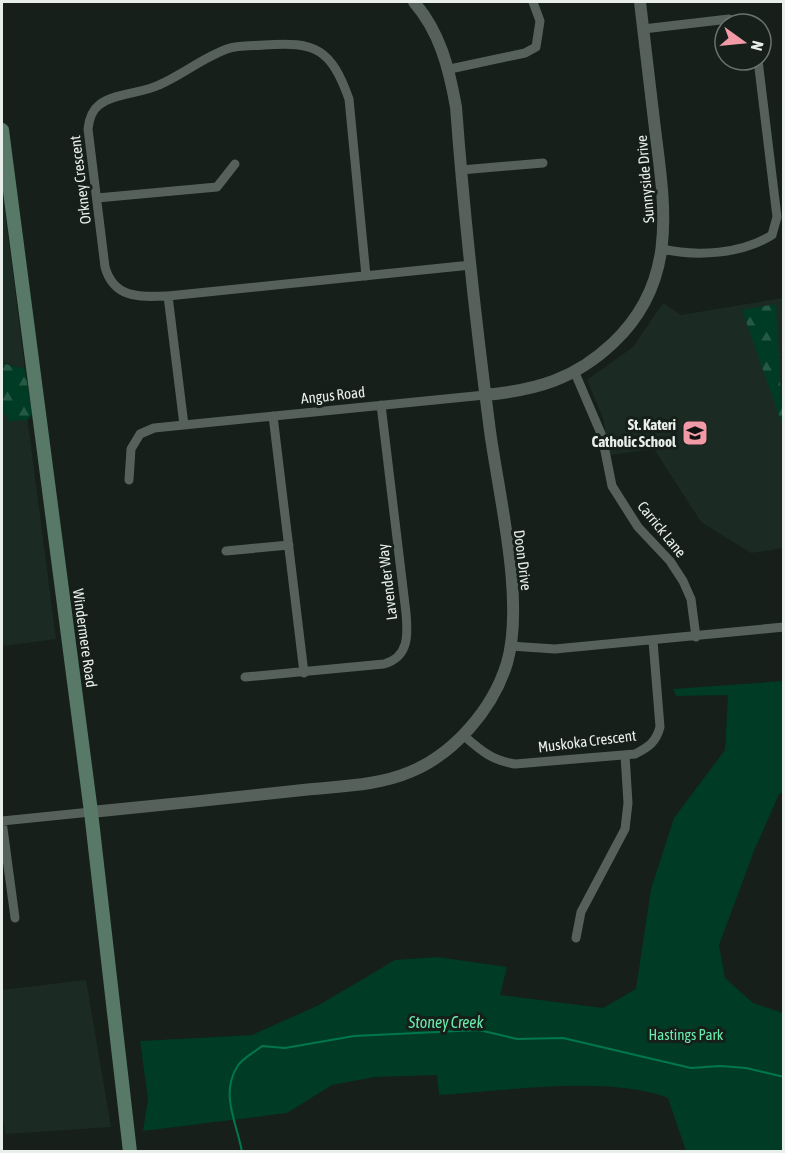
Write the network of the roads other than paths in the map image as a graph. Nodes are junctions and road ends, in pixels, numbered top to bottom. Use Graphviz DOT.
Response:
graph roads {
  1 [pos="414,2"];
  2 [pos="533,2"];
  3 [pos="640,2"];
  4 [pos="713,21"];
  5 [pos="643,29"];
  6 [pos="450,69"];
  7 [pos="759,72"];
  8 [pos="2,130"];
  9 [pos="543,163"];
  10 [pos="235,164"];
  11 [pos="461,170"];
  12 [pos="96,198"];
  13 [pos="662,249"];
  14 [pos="471,265"];
  15 [pos="366,276"];
  16 [pos="168,296"];
  17 [pos="575,373"];
  18 [pos="485,395"];
  19 [pos="381,405"];
  20 [pos="273,416"];
  21 [pos="184,424"];
  22 [pos="129,480"];
  23 [pos="289,545"];
  24 [pos="226,551"];
  25 [pos="783,627"];
  26 [pos="696,637"];
  27 [pos="653,641"];
  28 [pos="510,646"];
  29 [pos="304,673"];
  30 [pos="245,677"];
  31 [pos="463,735"];
  32 [pos="625,755"];
  33 [pos="92,812"];
  34 [pos="2,821"];
  35 [pos="15,918"];
  36 [pos="576,938"];
  37 [pos="130,1152"];
  1 -- 6 [label="street, Doon Drive"];
  2 -- 6 [label="street"];
  3 -- 5 [label="street, Sunnyside Drive"];
  4 -- 5 [label="street"];
  5 -- 13 [label="street, Sunnyside Drive"];
  6 -- 11 [label="street, Doon Drive"];
  7 -- 13 [label="street"];
  8 -- 33 [label="main road, Windermere Road"];
  9 -- 11 [label="street"];
  10 -- 12 [label="street"];
  11 -- 14 [label="street, Doon Drive"];
  12 -- 15 [label="street, Orkney Crescent"];
  12 -- 16 [label="street, Orkney Crescent"];
  13 -- 17 [label="street, Sunnyside Drive"];
  14 -- 15 [label="street, Orkney Crescent"];
  14 -- 18 [label="street, Doon Drive"];
  15 -- 16 [label="street, Orkney Crescent"];
  16 -- 21 [label="street"];
  17 -- 18 [label="street, Sunnyside Drive"];
  17 -- 26 [label="street, Carrick Lane"];
  18 -- 19 [label="street, Angus Road"];
  18 -- 28 [label="street, Doon Drive"];
  19 -- 20 [label="street, Angus Road"];
  19 -- 29 [label="street, Lavender Way"];
  20 -- 21 [label="street, Angus Road"];
  20 -- 23 [label="street"];
  21 -- 22 [label="street, Angus Road"];
  23 -- 24 [label="street"];
  23 -- 29 [label="street"];
  25 -- 26 [label="street"];
  26 -- 27 [label="street"];
  27 -- 28 [label="street"];
  27 -- 32 [label="street, Muskoka Crescent"];
  28 -- 31 [label="street, Doon Drive"];
  29 -- 30 [label="street, Lavender Way"];
  31 -- 32 [label="street, Muskoka Crescent"];
  31 -- 33 [label="street, Doon Drive"];
  32 -- 36 [label="street"];
  33 -- 34 [label="street"];
  33 -- 37 [label="main road, Windermere Road"];
  34 -- 35 [label="street"];
}
